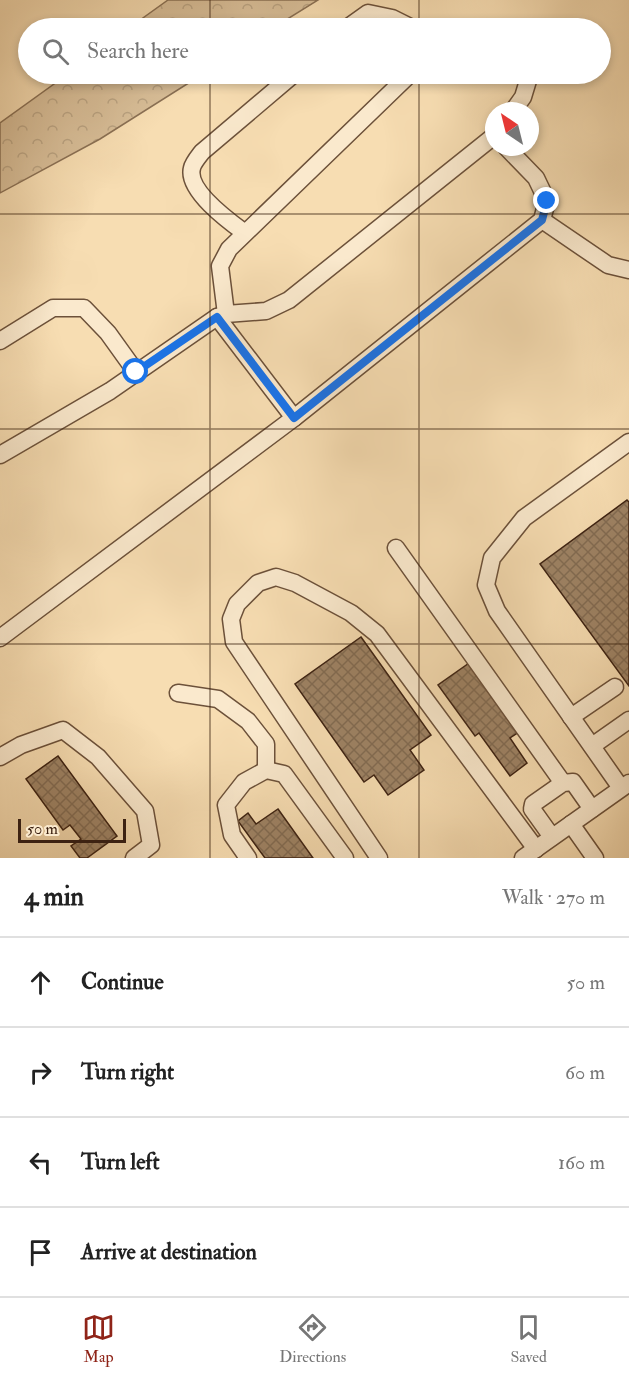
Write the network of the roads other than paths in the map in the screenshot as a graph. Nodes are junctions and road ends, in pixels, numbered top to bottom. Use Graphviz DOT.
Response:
graph roads {
  1 [pos="361,18"];
  2 [pos="392,18"];
  3 [pos="282,84"];
  4 [pos="400,84"];
  5 [pos="527,84"];
  6 [pos="519,102"];
  7 [pos="485,143"];
  8 [pos="515,156"];
  9 [pos="542,220"];
  10 [pos="245,233"];
  11 [pos="629,270"];
  12 [pos="222,316"];
  13 [pos="0,341"];
  14 [pos="136,372"];
  15 [pos="294,418"];
  16 [pos="629,442"];
  17 [pos="0,455"];
  18 [pos="396,548"];
  19 [pos="0,638"];
  20 [pos="615,687"];
  21 [pos="178,693"];
  22 [pos="571,717"];
  23 [pos="629,720"];
  24 [pos="592,746"];
  25 [pos="0,757"];
  26 [pos="266,770"];
  27 [pos="563,783"];
  28 [pos="625,786"];
  29 [pos="592,809"];
  30 [pos="571,824"];
  31 [pos="552,837"];
  32 [pos="530,854"];
  33 [pos="590,856"];
  34 [pos="134,858"];
  35 [pos="248,858"];
  36 [pos="345,858"];
  37 [pos="379,858"];
  1 -- 2 [label="street"];
  3 -- 10 [label="street"];
  4 -- 10 [label="street"];
  5 -- 6 [label="street"];
  7 -- 12 [label="street"];
  8 -- 9 [label="street"];
  9 -- 11 [label="street"];
  9 -- 15 [label="street"];
  10 -- 12 [label="street"];
  12 -- 14 [label="street"];
  12 -- 15 [label="street"];
  13 -- 14 [label="street"];
  14 -- 17 [label="street"];
  15 -- 19 [label="street"];
  16 -- 22 [label="street"];
  18 -- 27 [label="street"];
  20 -- 22 [label="street"];
  21 -- 26 [label="street"];
  22 -- 24 [label="street"];
  23 -- 24 [label="street"];
  24 -- 28 [label="street"];
  25 -- 34 [label="street"];
  26 -- 35 [label="street"];
  26 -- 36 [label="street"];
  27 -- 29 [label="street"];
  27 -- 31 [label="street"];
  28 -- 29 [label="street"];
  29 -- 30 [label="street"];
  30 -- 31 [label="street"];
  30 -- 33 [label="street"];
  31 -- 32 [label="street"];
  32 -- 37 [label="street"];
}
